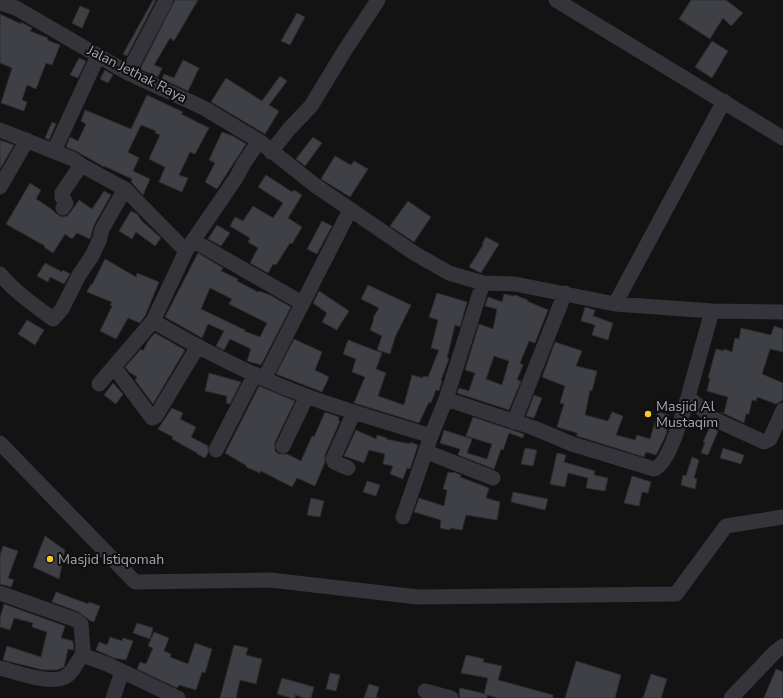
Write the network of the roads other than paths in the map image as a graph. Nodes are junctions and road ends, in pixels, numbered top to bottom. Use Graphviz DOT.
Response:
graph roads {
  1 [pos="166,0"];
  2 [pos="378,0"];
  3 [pos="556,0"];
  4 [pos="0,3"];
  5 [pos="98,56"];
  6 [pos="128,73"];
  7 [pos="724,102"];
  8 [pos="0,130"];
  9 [pos="783,138"];
  10 [pos="27,140"];
  11 [pos="259,141"];
  12 [pos="54,152"];
  13 [pos="271,152"];
  14 [pos="81,165"];
  15 [pos="0,187"];
  16 [pos="125,189"];
  17 [pos="63,208"];
  18 [pos="350,210"];
  19 [pos="190,246"];
  20 [pos="0,274"];
  21 [pos="483,283"];
  22 [pos="565,293"];
  23 [pos="302,303"];
  24 [pos="615,304"];
  25 [pos="712,311"];
  26 [pos="783,312"];
  27 [pos="153,321"];
  28 [pos="198,346"];
  29 [pos="114,367"];
  30 [pos="259,377"];
  31 [pos="99,384"];
  32 [pos="308,396"];
  33 [pos="688,397"];
  34 [pos="446,399"];
  35 [pos="783,410"];
  36 [pos="354,412"];
  37 [pos="514,422"];
  38 [pos="431,436"];
  39 [pos="0,443"];
  40 [pos="283,446"];
  41 [pos="216,450"];
  42 [pos="427,452"];
  43 [pos="348,468"];
  44 [pos="493,478"];
  45 [pos="403,517"];
  46 [pos="783,517"];
  47 [pos="0,593"];
  48 [pos="783,646"];
  49 [pos="82,655"];
  50 [pos="0,668"];
  51 [pos="122,672"];
  52 [pos="425,691"];
  53 [pos="113,698"];
  54 [pos="178,698"];
  55 [pos="451,698"];
  56 [pos="731,698"];
  1 -- 6 [label="street"];
  2 -- 13 [label="street"];
  3 -- 7 [label="street"];
  4 -- 5 [label="street, Jalan Jethak Raya"];
  5 -- 6 [label="street, Jalan Jethak Raya"];
  5 -- 12 [label="street"];
  6 -- 11 [label="street, Jalan Jethak Raya"];
  7 -- 9 [label="street"];
  7 -- 24 [label="street"];
  8 -- 10 [label="street"];
  10 -- 12 [label="street"];
  10 -- 15 [label="street"];
  11 -- 13 [label="street, Jalan Jethak Raya"];
  11 -- 19 [label="street"];
  12 -- 14 [label="street"];
  13 -- 18 [label="street, Jalan Jethak Raya"];
  14 -- 16 [label="street"];
  14 -- 17 [label="street"];
  16 -- 19 [label="street"];
  16 -- 20 [label="street"];
  18 -- 21 [label="street, Jalan Jethak Raya"];
  18 -- 23 [label="street"];
  19 -- 23 [label="street"];
  19 -- 27 [label="street"];
  21 -- 22 [label="street, Jalan Jethak Raya"];
  21 -- 34 [label="street"];
  22 -- 24 [label="street, Jalan Jethak Raya"];
  22 -- 37 [label="street"];
  23 -- 30 [label="street"];
  24 -- 25 [label="street, Jalan Jethak Raya"];
  25 -- 26 [label="street, Jalan Jethak Raya"];
  25 -- 33 [label="street"];
  27 -- 28 [label="street"];
  27 -- 29 [label="street"];
  28 -- 29 [label="street"];
  28 -- 30 [label="street"];
  29 -- 31 [label="street"];
  30 -- 32 [label="street"];
  30 -- 41 [label="street"];
  32 -- 36 [label="street"];
  32 -- 40 [label="street"];
  33 -- 35 [label="street"];
  33 -- 37 [label="street"];
  34 -- 37 [label="street"];
  34 -- 38 [label="street"];
  36 -- 38 [label="street"];
  36 -- 43 [label="street"];
  38 -- 42 [label="street"];
  39 -- 46 [label="street"];
  42 -- 44 [label="street"];
  42 -- 45 [label="street"];
  47 -- 49 [label="street"];
  48 -- 56 [label="street"];
  49 -- 50 [label="street"];
  49 -- 51 [label="street"];
  51 -- 53 [label="street"];
  51 -- 54 [label="street"];
  52 -- 55 [label="street"];
}
